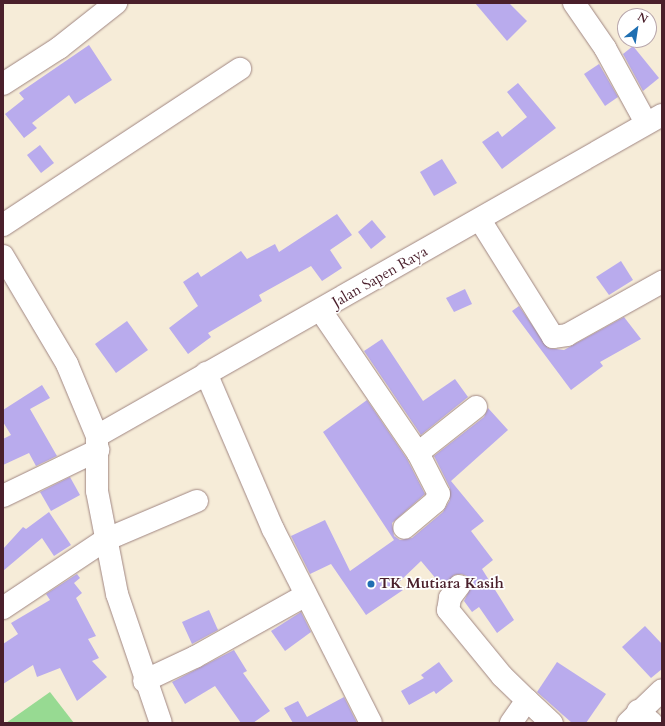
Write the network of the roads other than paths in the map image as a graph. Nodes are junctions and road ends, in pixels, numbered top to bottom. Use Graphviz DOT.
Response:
graph roads {
  1 [pos="116,3"];
  2 [pos="574,3"];
  3 [pos="240,69"];
  4 [pos="3,84"];
  5 [pos="654,119"];
  6 [pos="480,220"];
  7 [pos="3,226"];
  8 [pos="3,256"];
  9 [pos="662,282"];
  10 [pos="321,311"];
  11 [pos="206,373"];
  12 [pos="476,407"];
  13 [pos="97,443"];
  14 [pos="418,452"];
  15 [pos="3,496"];
  16 [pos="196,501"];
  17 [pos="404,528"];
  18 [pos="105,540"];
  19 [pos="459,586"];
  20 [pos="306,594"];
  21 [pos="3,608"];
  22 [pos="144,681"];
  23 [pos="662,690"];
  24 [pos="527,700"];
  25 [pos="640,719"];
  26 [pos="161,723"];
  27 [pos="371,723"];
  28 [pos="511,723"];
  29 [pos="552,723"];
  1 -- 4 [label="street"];
  2 -- 5 [label="street"];
  3 -- 7 [label="street"];
  5 -- 6 [label="street, Jalan Sapen Raya"];
  6 -- 9 [label="street"];
  6 -- 10 [label="street, Jalan Sapen Raya"];
  8 -- 13 [label="street"];
  10 -- 11 [label="street, Jalan Sapen Raya"];
  10 -- 14 [label="street"];
  11 -- 13 [label="street, Jalan Sapen Raya"];
  11 -- 20 [label="street"];
  12 -- 14 [label="street"];
  13 -- 15 [label="street, Jalan Sapen Raya"];
  13 -- 18 [label="street"];
  14 -- 17 [label="street"];
  16 -- 18 [label="street"];
  18 -- 21 [label="street"];
  18 -- 22 [label="street"];
  19 -- 24 [label="street"];
  20 -- 22 [label="street"];
  20 -- 27 [label="street"];
  22 -- 26 [label="street"];
  23 -- 25 [label="street"];
  24 -- 28 [label="street"];
  24 -- 29 [label="street"];
}
